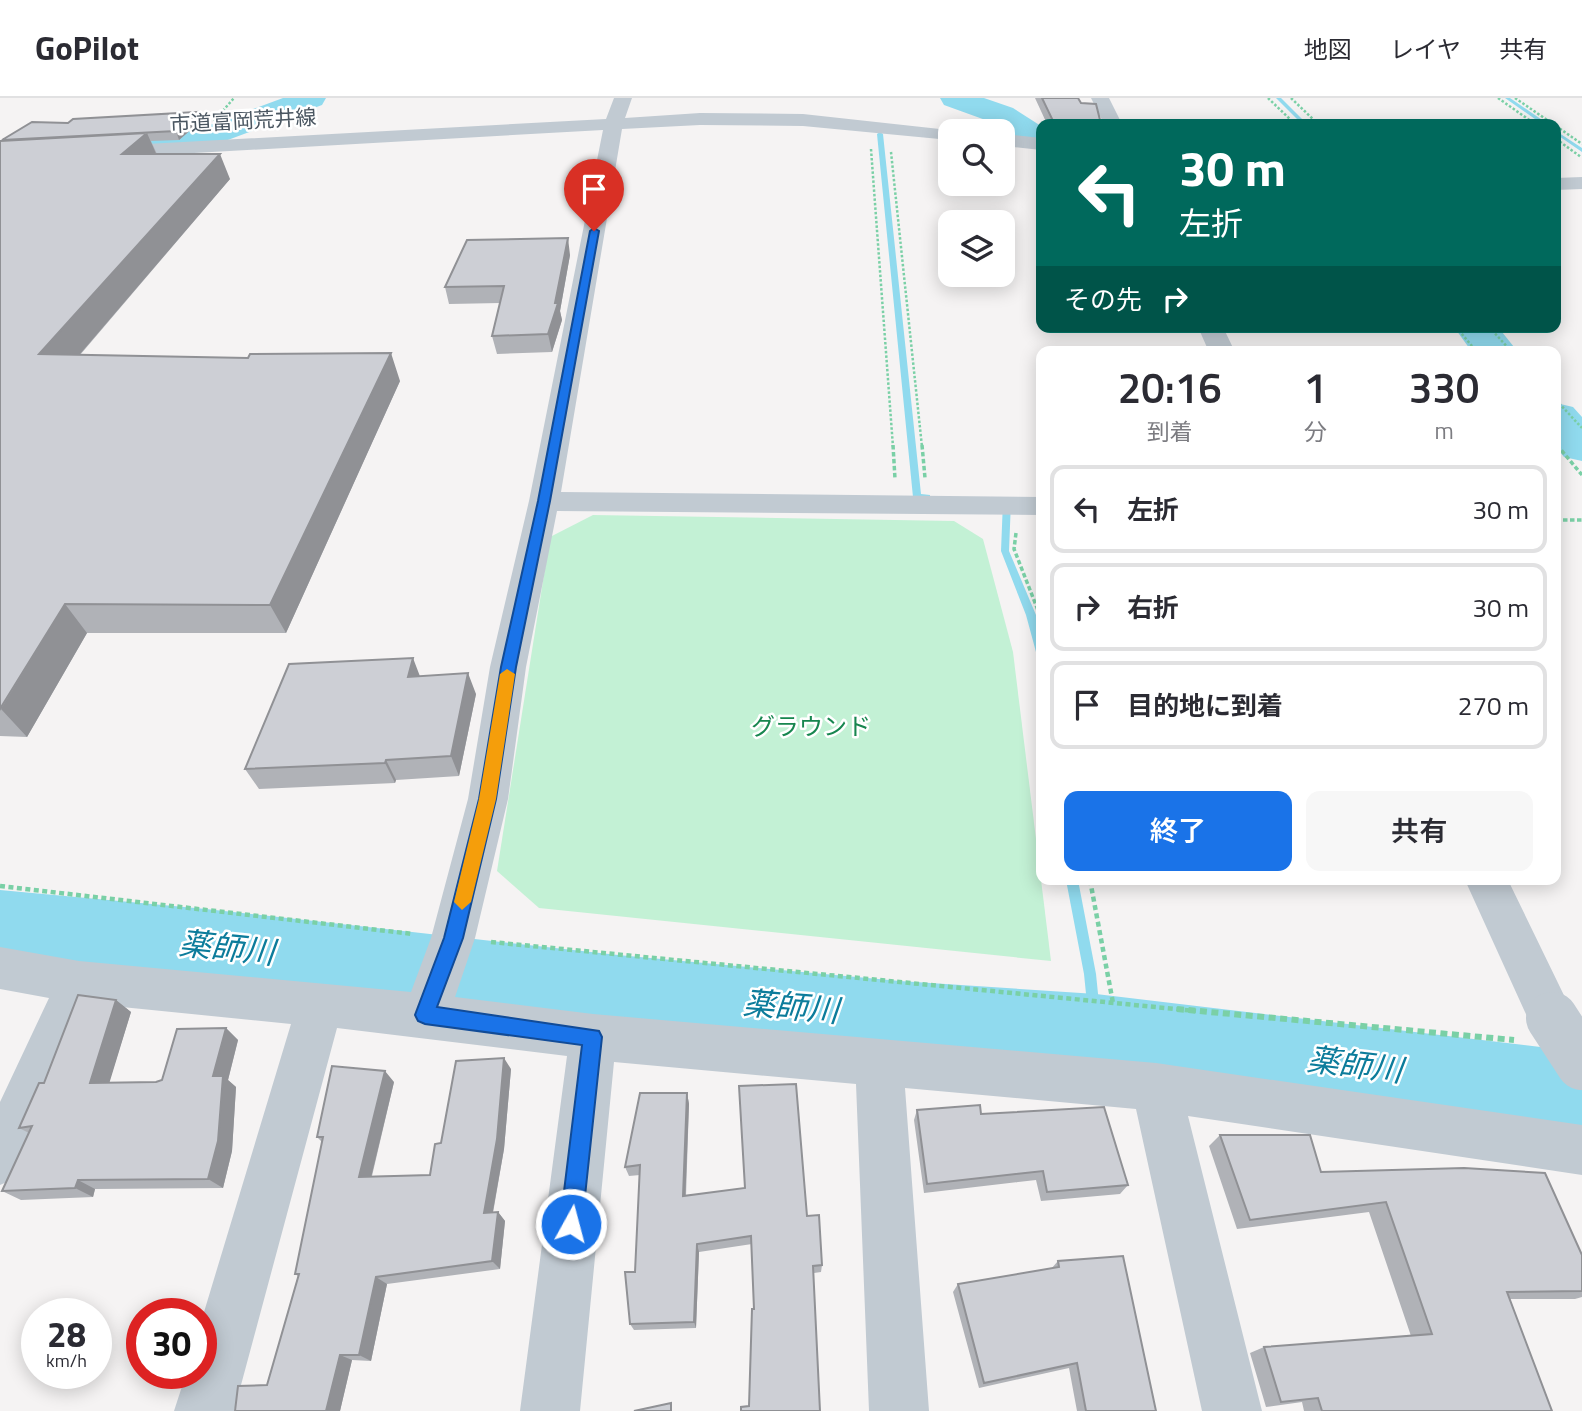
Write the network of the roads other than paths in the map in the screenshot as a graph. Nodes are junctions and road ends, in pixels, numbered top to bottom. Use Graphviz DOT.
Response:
graph roads {
  1 [pos="623,98"];
  2 [pos="1100,98"];
  3 [pos="1110,119"];
  4 [pos="614,123"];
  5 [pos="938,133"];
  6 [pos="1015,141"];
  7 [pos="1036,143"];
  8 [pos="0,158"];
  9 [pos="1582,183"];
  10 [pos="1561,184"];
  11 [pos="544,501"];
  12 [pos="1017,506"];
  13 [pos="1488,885"];
  14 [pos="0,968"];
  15 [pos="79,982"];
  16 [pos="320,1004"];
  17 [pos="428,1005"];
  18 [pos="593,1037"];
  19 [pos="879,1064"];
  20 [pos="1582,1064"];
  21 [pos="1156,1087"];
  22 [pos="1582,1150"];
  23 [pos="0,1158"];
  24 [pos="204,1411"];
  25 [pos="550,1411"];
  26 [pos="899,1411"];
  27 [pos="1232,1411"];
  1 -- 4 [label="street"];
  2 -- 3 [label="street"];
  4 -- 5 [label="street, 市道富岡荒井線"];
  4 -- 8 [label="street, 市道富岡荒井線"];
  4 -- 11 [label="street"];
  6 -- 7 [label="street"];
  9 -- 10 [label="street"];
  11 -- 12 [label="street"];
  11 -- 17 [label="street"];
  13 -- 20 [label="street, bridge"];
  14 -- 15 [label="street"];
  15 -- 16 [label="street"];
  15 -- 23 [label="street"];
  16 -- 17 [label="street"];
  16 -- 24 [label="street"];
  17 -- 18 [label="street"];
  18 -- 19 [label="street"];
  18 -- 25 [label="street"];
  19 -- 21 [label="street"];
  19 -- 26 [label="street"];
  21 -- 22 [label="street"];
  21 -- 27 [label="street"];
}
